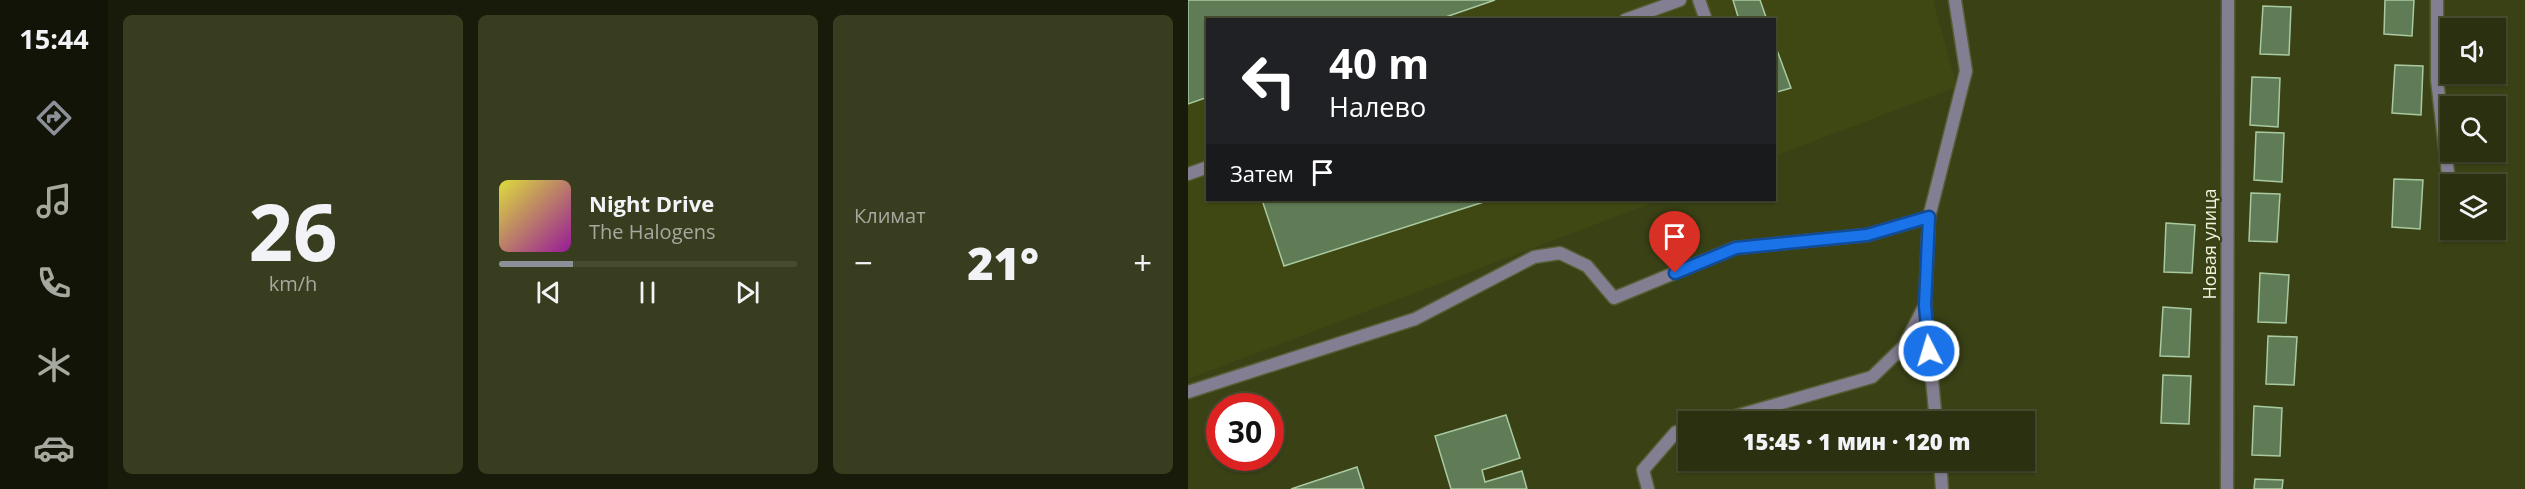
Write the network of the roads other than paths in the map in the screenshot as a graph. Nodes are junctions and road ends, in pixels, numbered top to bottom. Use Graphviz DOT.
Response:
graph roads {
  1 [pos="1680,0"];
  2 [pos="1699,0"];
  3 [pos="1955,0"];
  4 [pos="2228,0"];
  5 [pos="2437,0"];
  6 [pos="1630,18"];
  7 [pos="1705,18"];
  8 [pos="1206,168"];
  9 [pos="1188,174"];
  10 [pos="2448,174"];
  11 [pos="1929,217"];
  12 [pos="1925,305"];
  13 [pos="1188,392"];
  14 [pos="1754,411"];
  15 [pos="1935,411"];
  16 [pos="1678,432"];
  17 [pos="1941,471"];
  18 [pos="1648,489"];
  19 [pos="1942,489"];
  20 [pos="2228,489"];
  1 -- 6 [label="street"];
  2 -- 7 [label="street"];
  3 -- 11 [label="street"];
  4 -- 20 [label="street, Новая улица"];
  5 -- 10 [label="street"];
  8 -- 9 [label="street"];
  11 -- 12 [label="street"];
  11 -- 13 [label="street"];
  12 -- 14 [label="street"];
  12 -- 15 [label="street"];
  16 -- 18 [label="street"];
  17 -- 19 [label="street"];
}
